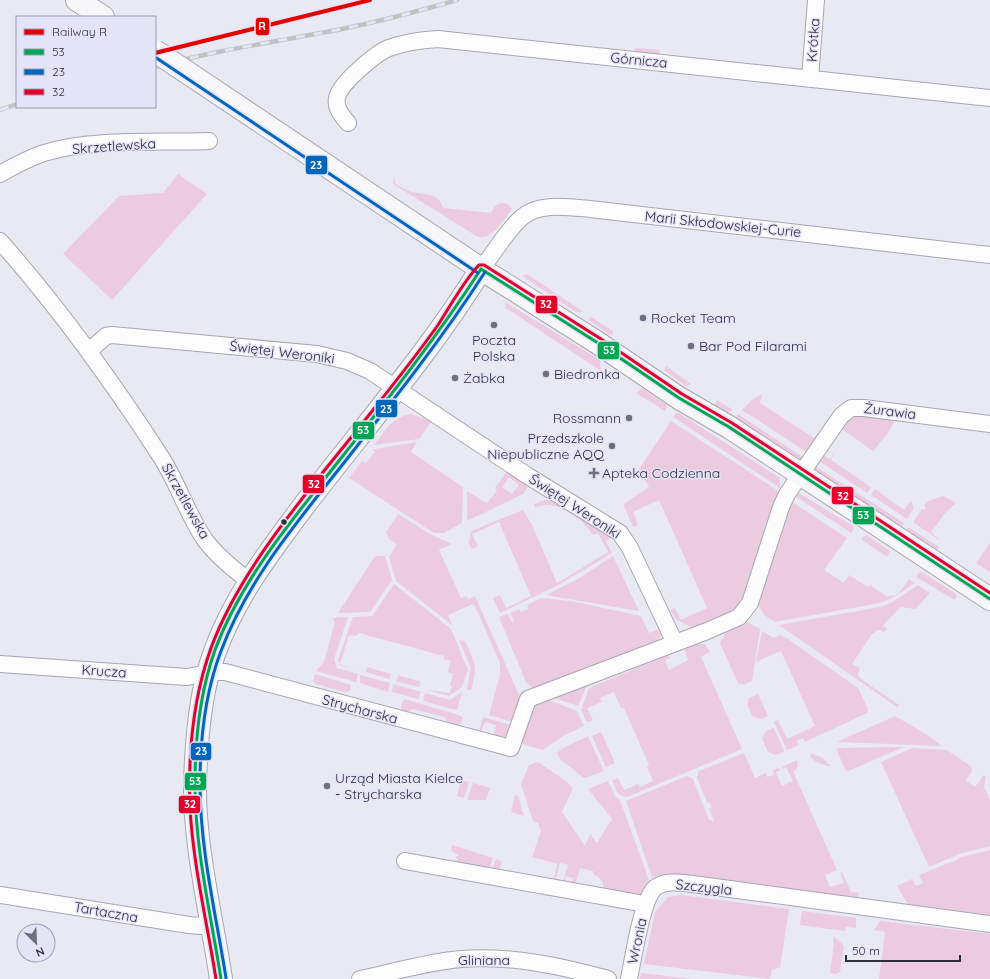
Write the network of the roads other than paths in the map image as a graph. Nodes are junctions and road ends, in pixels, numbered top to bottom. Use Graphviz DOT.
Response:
graph roads {
  1 [pos="77,0"];
  2 [pos="816,0"];
  3 [pos="101,16"];
  4 [pos="156,52"];
  5 [pos="810,79"];
  6 [pos="990,98"];
  7 [pos="348,122"];
  8 [pos="209,141"];
  9 [pos="0,174"];
  10 [pos="0,241"];
  11 [pos="990,255"];
  12 [pos="482,269"];
  13 [pos="89,352"];
  14 [pos="396,388"];
  15 [pos="990,424"];
  16 [pos="800,474"];
  17 [pos="249,581"];
  18 [pos="990,599"];
  19 [pos="674,643"];
  20 [pos="0,664"];
  21 [pos="208,673"];
  22 [pos="511,748"];
  23 [pos="405,861"];
  24 [pos="0,895"];
  25 [pos="645,904"];
  26 [pos="990,924"];
  27 [pos="213,927"];
  28 [pos="220,979"];
  29 [pos="360,979"];
  30 [pos="608,979"];
  31 [pos="629,979"];
  1 -- 3 [label="street"];
  2 -- 5 [label="street, Krótka"];
  4 -- 12 [label="street, bridge"];
  5 -- 6 [label="street, Górnicza"];
  5 -- 7 [label="street, Górnicza"];
  8 -- 9 [label="street, Skrzetlewska"];
  10 -- 13 [label="street, Skrzetlewska"];
  11 -- 12 [label="street, Marii Skłodowskiej-Curie"];
  12 -- 14 [label="street"];
  12 -- 16 [label="street"];
  13 -- 14 [label="street, Świętej Weroniki"];
  13 -- 17 [label="street, Skrzetlewska"];
  14 -- 17 [label="street"];
  14 -- 19 [label="street, Świętej Weroniki"];
  15 -- 16 [label="street, Żurawia"];
  16 -- 18 [label="street"];
  16 -- 19 [label="street, Żurawia"];
  17 -- 21 [label="street"];
  19 -- 22 [label="street, Żurawia"];
  20 -- 21 [label="street, Krucza"];
  21 -- 22 [label="street, Strycharska"];
  21 -- 27 [label="street"];
  23 -- 25 [label="street"];
  24 -- 27 [label="street, Tartaczna"];
  25 -- 26 [label="street, Szczygla"];
  25 -- 31 [label="street, Wronia"];
  27 -- 28 [label="street"];
  29 -- 30 [label="street, Gliniana"];
}
